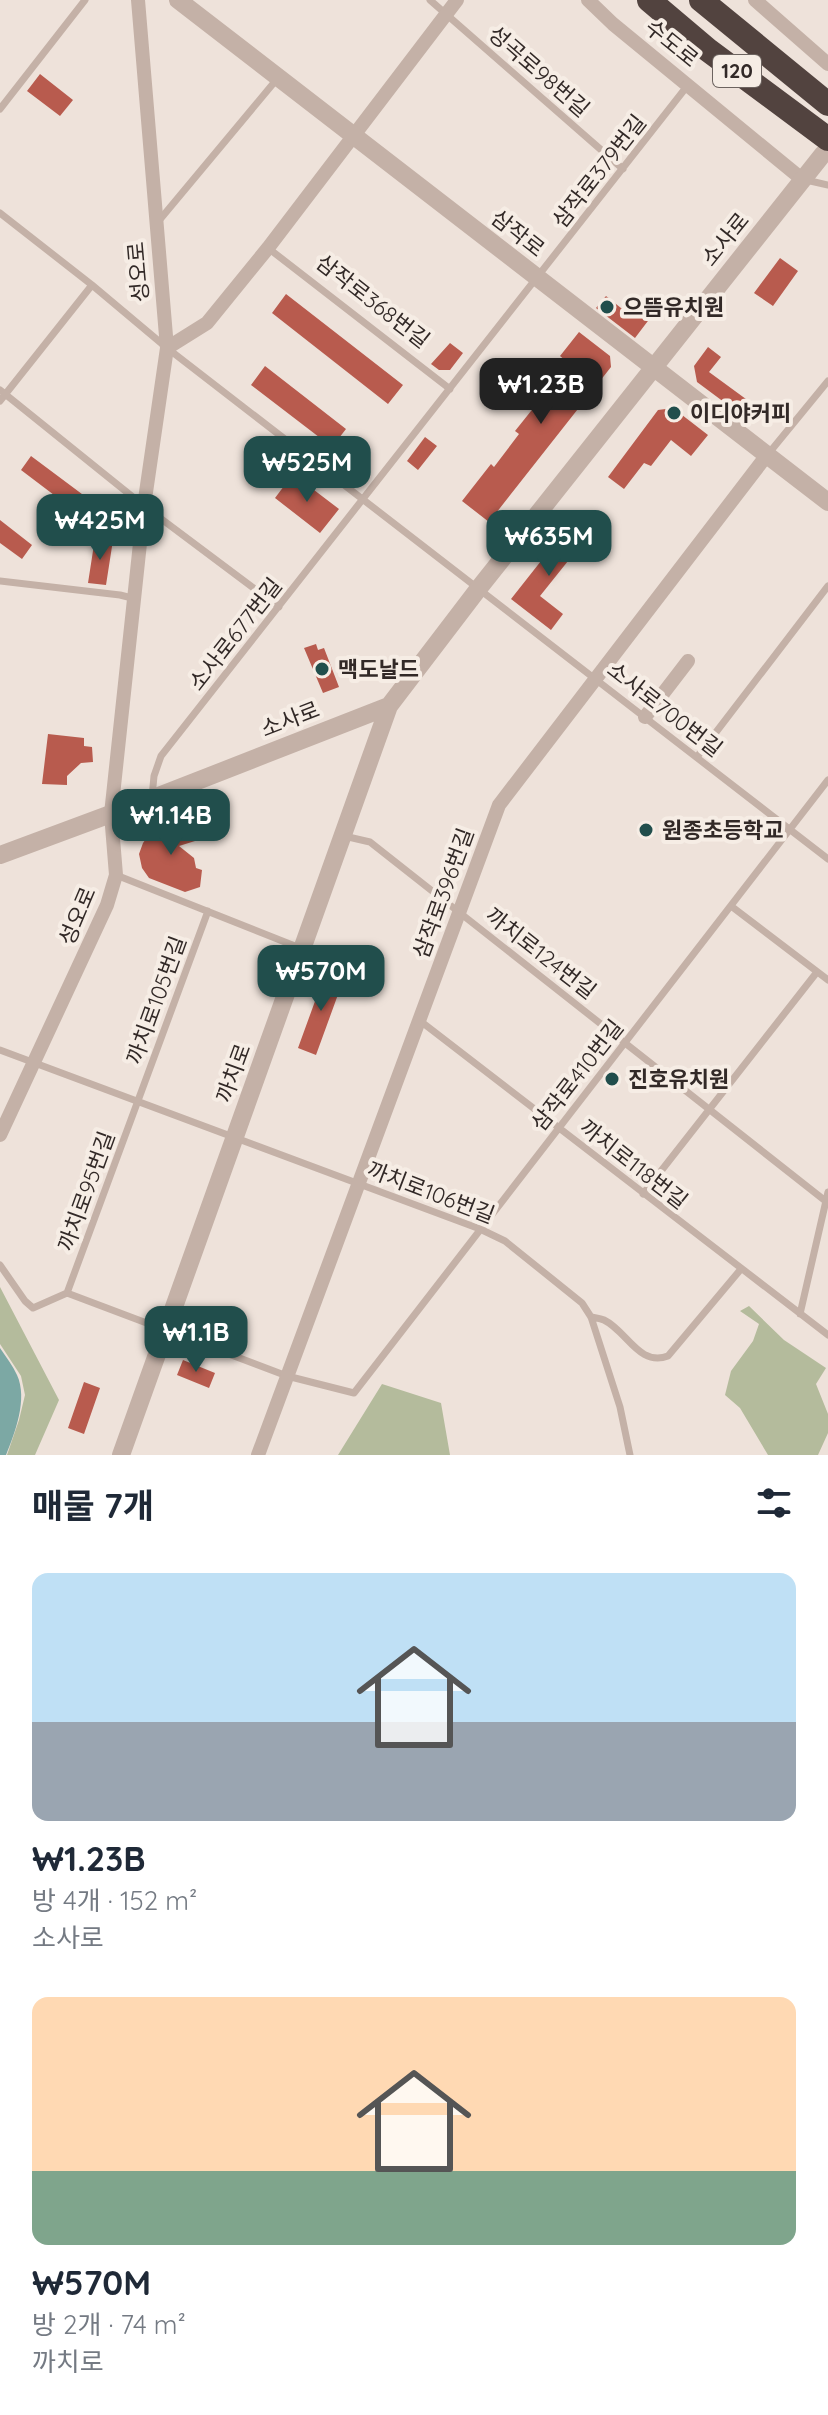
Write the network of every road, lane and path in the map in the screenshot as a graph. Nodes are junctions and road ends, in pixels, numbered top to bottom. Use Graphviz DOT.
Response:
graph roads {
  1 [pos="85,0"];
  2 [pos="138,0"];
  3 [pos="178,0"];
  4 [pos="430,0"];
  5 [pos="457,0"];
  6 [pos="588,0"];
  7 [pos="649,0"];
  8 [pos="701,0"];
  9 [pos="755,0"];
  10 [pos="447,14"];
  11 [pos="828,64"];
  12 [pos="278,77"];
  13 [pos="688,85"];
  14 [pos="828,104"];
  15 [pos="0,109"];
  16 [pos="352,135"];
  17 [pos="826,146"];
  18 [pos="623,169"];
  19 [pos="803,180"];
  20 [pos="828,185"];
  21 [pos="0,213"];
  22 [pos="156,224"];
  23 [pos="268,248"];
  24 [pos="537,278"];
  25 [pos="92,285"];
  26 [pos="167,348"];
  27 [pos="653,368"];
  28 [pos="828,381"];
  29 [pos="450,389"];
  30 [pos="2,395"];
  31 [pos="767,455"];
  32 [pos="364,499"];
  33 [pos="828,502"];
  34 [pos="144,506"];
  35 [pos="2,581"];
  36 [pos="828,586"];
  37 [pos="479,588"];
  38 [pos="0,593"];
  39 [pos="136,599"];
  40 [pos="279,607"];
  41 [pos="688,661"];
  42 [pos="596,679"];
  43 [pos="389,706"];
  44 [pos="645,717"];
  45 [pos="697,757"];
  46 [pos="828,780"];
  47 [pos="151,799"];
  48 [pos="111,814"];
  49 [pos="790,829"];
  50 [pos="344,835"];
  51 [pos="0,855"];
  52 [pos="828,859"];
  53 [pos="116,875"];
  54 [pos="731,906"];
  55 [pos="208,911"];
  56 [pos="459,912"];
  57 [pos="303,949"];
  58 [pos="817,972"];
  59 [pos="828,980"];
  60 [pos="419,1020"];
  61 [pos="626,1042"];
  62 [pos="0,1050"];
  63 [pos="34,1062"];
  64 [pos="138,1101"];
  65 [pos="709,1111"];
  66 [pos="559,1128"];
  67 [pos="0,1135"];
  68 [pos="235,1138"];
  69 [pos="358,1184"];
  70 [pos="828,1192"];
  71 [pos="643,1194"];
  72 [pos="827,1202"];
  73 [pos="480,1229"];
  74 [pos="0,1265"];
  75 [pos="741,1269"];
  76 [pos="67,1293"];
  77 [pos="800,1314"];
  78 [pos="591,1317"];
  79 [pos="166,1330"];
  80 [pos="828,1335"];
  81 [pos="287,1376"];
  82 [pos="121,1455"];
  83 [pos="258,1455"];
  84 [pos="630,1455"];
  1 -- 15 [label="lane"];
  2 -- 22 [label="street, 성오로"];
  3 -- 12 [label="street, 삼작로"];
  4 -- 10 [label="lane, 성곡로98번길"];
  5 -- 10 [label="street"];
  6 -- 13 [label="street, 수도로"];
  7 -- 17 [label="highway, 120"];
  8 -- 14 [label="highway, 120"];
  9 -- 11 [label="street"];
  10 -- 16 [label="street"];
  10 -- 18 [label="lane, 성곡로98번길"];
  12 -- 16 [label="street, 삼작로"];
  12 -- 22 [label="lane, 성오로"];
  13 -- 18 [label="lane, 삼작로379번길"];
  13 -- 19 [label="street, 수도로"];
  16 -- 23 [label="street"];
  16 -- 24 [label="street, 삼작로"];
  17 -- 19 [label="street, 소사로"];
  18 -- 24 [label="lane, 삼작로379번길"];
  19 -- 20 [label="lane"];
  19 -- 27 [label="street, 소사로"];
  21 -- 25 [label="lane, 소사로700번길"];
  22 -- 26 [label="street, 성오로"];
  23 -- 26 [label="street"];
  23 -- 29 [label="lane, 삼작로368번길"];
  24 -- 27 [label="street, 삼작로"];
  24 -- 29 [label="lane, 삼작로379번길"];
  25 -- 26 [label="lane, 소사로700번길"];
  25 -- 30 [label="lane"];
  26 -- 32 [label="lane, 소사로700번길"];
  26 -- 34 [label="street, 성오로"];
  27 -- 31 [label="street, 삼작로"];
  27 -- 37 [label="street, 소사로"];
  28 -- 31 [label="lane"];
  29 -- 32 [label="lane, 소사로677번길"];
  30 -- 34 [label="lane"];
  31 -- 33 [label="street, 삼작로"];
  31 -- 42 [label="street, 삼작로396번길"];
  32 -- 37 [label="lane, 소사로700번길"];
  32 -- 40 [label="lane, 소사로677번길"];
  34 -- 39 [label="street, 성오로"];
  34 -- 40 [label="lane"];
  35 -- 38 [label="lane"];
  35 -- 39 [label="lane"];
  36 -- 45 [label="lane"];
  37 -- 42 [label="lane, 소사로700번길"];
  37 -- 43 [label="street, 소사로"];
  39 -- 48 [label="street, 성오로"];
  40 -- 47 [label="lane, 소사로677번길"];
  41 -- 44 [label="street"];
  42 -- 44 [label="lane, 소사로700번길"];
  42 -- 56 [label="street, 삼작로396번길"];
  43 -- 47 [label="street, 소사로"];
  43 -- 50 [label="street, 까치로"];
  44 -- 45 [label="lane, 소사로700번길"];
  45 -- 49 [label="lane, 소사로700번길"];
  46 -- 49 [label="lane, 삼작로410번길"];
  47 -- 48 [label="street, 소사로"];
  48 -- 51 [label="street, 소사로"];
  48 -- 53 [label="street, 성오로"];
  49 -- 52 [label="lane, 소사로700번길"];
  49 -- 54 [label="lane, 삼작로410번길"];
  50 -- 56 [label="lane, 까치로124번길"];
  50 -- 57 [label="street, 까치로"];
  53 -- 55 [label="lane"];
  53 -- 63 [label="street, 성오로"];
  54 -- 58 [label="lane"];
  54 -- 61 [label="lane, 삼작로410번길"];
  55 -- 57 [label="lane"];
  55 -- 64 [label="lane, 까치로105번길"];
  56 -- 60 [label="street, 삼작로396번길"];
  56 -- 61 [label="lane, 까치로124번길"];
  57 -- 68 [label="street, 까치로"];
  58 -- 59 [label="lane"];
  58 -- 65 [label="lane"];
  60 -- 66 [label="lane, 까치로118번길"];
  60 -- 69 [label="street, 삼작로396번길"];
  61 -- 65 [label="lane, 까치로124번길"];
  61 -- 66 [label="lane, 삼작로410번길"];
  62 -- 63 [label="lane"];
  63 -- 64 [label="lane"];
  63 -- 67 [label="street, 성오로"];
  64 -- 68 [label="lane"];
  64 -- 76 [label="lane, 까치로95번길"];
  65 -- 71 [label="lane"];
  65 -- 72 [label="lane, 까치로124번길"];
  66 -- 71 [label="lane, 까치로118번길"];
  66 -- 73 [label="lane, 삼작로410번길"];
  68 -- 69 [label="lane, 까치로106번길"];
  68 -- 79 [label="street, 까치로"];
  69 -- 73 [label="lane, 까치로106번길"];
  69 -- 81 [label="street, 삼작로396번길"];
  70 -- 72 [label="lane"];
  71 -- 75 [label="lane, 까치로118번길"];
  72 -- 77 [label="lane"];
  73 -- 78 [label="lane, 까치로106번길"];
  73 -- 81 [label="lane, 삼작로410번길"];
  74 -- 76 [label="lane"];
  75 -- 77 [label="lane, 까치로118번길"];
  75 -- 78 [label="lane, 까치로106번길"];
  76 -- 79 [label="lane"];
  77 -- 80 [label="lane, 까치로118번길"];
  78 -- 84 [label="lane, 까치로106번길"];
  79 -- 81 [label="lane"];
  79 -- 82 [label="street, 까치로"];
  81 -- 83 [label="street, 삼작로396번길"];
}
